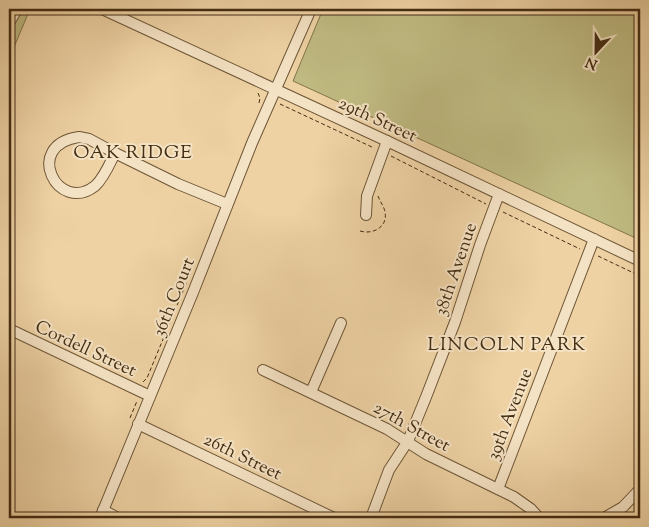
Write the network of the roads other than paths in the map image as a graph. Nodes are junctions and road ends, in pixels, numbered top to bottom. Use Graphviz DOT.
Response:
graph roads {
  1 [pos="16,9"];
  2 [pos="311,9"];
  3 [pos="98,11"];
  4 [pos="9,23"];
  5 [pos="276,89"];
  6 [pos="387,141"];
  7 [pos="115,152"];
  8 [pos="499,194"];
  9 [pos="227,204"];
  10 [pos="366,215"];
  11 [pos="594,239"];
  12 [pos="640,261"];
  13 [pos="341,322"];
  14 [pos="9,329"];
  15 [pos="263,370"];
  16 [pos="311,392"];
  17 [pos="150,396"];
  18 [pos="138,424"];
  19 [pos="408,441"];
  20 [pos="498,489"];
  21 [pos="640,489"];
  22 [pos="101,514"];
  23 [pos="118,518"];
  24 [pos="334,518"];
  25 [pos="371,518"];
  26 [pos="539,518"];
  27 [pos="604,518"];
  1 -- 4 [label="street"];
  2 -- 5 [label="street, 36th Court"];
  3 -- 5 [label="street, 29th Street"];
  5 -- 6 [label="street, 29th Street"];
  5 -- 9 [label="street, 36th Court"];
  6 -- 8 [label="street, 29th Street"];
  6 -- 10 [label="street"];
  7 -- 7 [label="street"];
  7 -- 9 [label="street"];
  8 -- 11 [label="street, 29th Street"];
  8 -- 19 [label="street, 38th Avenue"];
  9 -- 17 [label="street, 36th Court"];
  11 -- 12 [label="street, 29th Street"];
  11 -- 20 [label="street, 39th Avenue"];
  13 -- 16 [label="street"];
  14 -- 17 [label="street, Cordell Street"];
  15 -- 16 [label="street, 27th Street"];
  16 -- 19 [label="street, 27th Street"];
  17 -- 18 [label="street, 36th Court"];
  18 -- 22 [label="street, 36th Court"];
  18 -- 24 [label="street, 26th Street"];
  19 -- 20 [label="street, 27th Street"];
  19 -- 25 [label="street, 38th Avenue"];
  20 -- 26 [label="street, 27th Street"];
  21 -- 27 [label="street"];
  22 -- 23 [label="street"];
}
